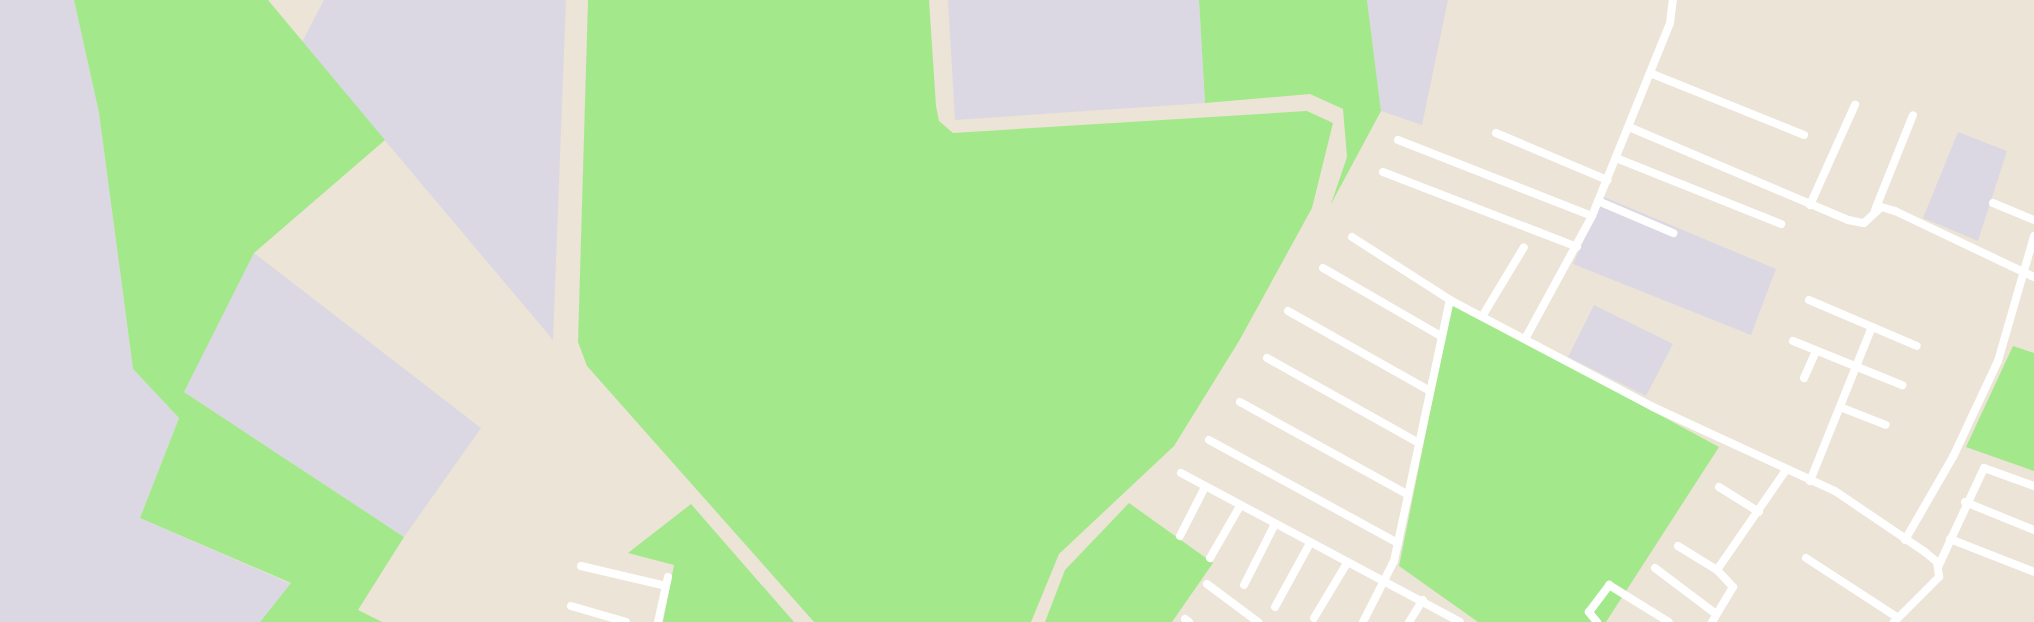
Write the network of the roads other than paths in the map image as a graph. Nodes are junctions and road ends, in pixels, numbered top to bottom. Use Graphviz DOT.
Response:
graph roads {
  1 [pos="1673,0"];
  2 [pos="1650,73"];
  3 [pos="1855,105"];
  4 [pos="1913,115"];
  5 [pos="1629,127"];
  6 [pos="1496,133"];
  7 [pos="1804,135"];
  8 [pos="1398,140"];
  9 [pos="1616,158"];
  10 [pos="1383,172"];
  11 [pos="1607,180"];
  12 [pos="1598,201"];
  13 [pos="1993,203"];
  14 [pos="1810,205"];
  15 [pos="1874,214"];
  16 [pos="1592,216"];
  17 [pos="2034,220"];
  18 [pos="1781,224"];
  19 [pos="1673,233"];
  20 [pos="2034,236"];
  21 [pos="1352,237"];
  22 [pos="1524,247"];
  23 [pos="1577,247"];
  24 [pos="1323,268"];
  25 [pos="2020,275"];
  26 [pos="2034,277"];
  27 [pos="1450,300"];
  28 [pos="1809,300"];
  29 [pos="1288,311"];
  30 [pos="1483,315"];
  31 [pos="1872,327"];
  32 [pos="1439,335"];
  33 [pos="1525,339"];
  34 [pos="1793,341"];
  35 [pos="1917,346"];
  36 [pos="1816,351"];
  37 [pos="1267,358"];
  38 [pos="1856,367"];
  39 [pos="1804,378"];
  40 [pos="1902,385"];
  41 [pos="1428,390"];
  42 [pos="1240,402"];
  43 [pos="1840,407"];
  44 [pos="1886,425"];
  45 [pos="1209,440"];
  46 [pos="1417,442"];
  47 [pos="1786,470"];
  48 [pos="1181,473"];
  49 [pos="1810,481"];
  50 [pos="2034,486"];
  51 [pos="1205,487"];
  52 [pos="1719,487"];
  53 [pos="1407,495"];
  54 [pos="1965,502"];
  55 [pos="1240,506"];
  56 [pos="1759,512"];
  57 [pos="1275,524"];
  58 [pos="2034,530"];
  59 [pos="1180,536"];
  60 [pos="1950,539"];
  61 [pos="1905,540"];
  62 [pos="1310,543"];
  63 [pos="1398,543"];
  64 [pos="1678,545"];
  65 [pos="1210,558"];
  66 [pos="1806,558"];
  67 [pos="1347,563"];
  68 [pos="1938,565"];
  69 [pos="581,566"];
  70 [pos="1656,568"];
  71 [pos="1717,570"];
  72 [pos="2034,572"];
  73 [pos="1207,584"];
  74 [pos="1384,584"];
  75 [pos="1244,585"];
  76 [pos="1423,600"];
  77 [pos="571,606"];
  78 [pos="1275,607"];
  79 [pos="1314,618"];
  80 [pos="1714,618"];
  81 [pos="1895,620"];
  82 [pos="1457,621"];
  83 [pos="626,622"];
  84 [pos="658,622"];
  85 [pos="1258,622"];
  86 [pos="1363,622"];
  87 [pos="1409,622"];
  88 [pos="1597,622"];
  89 [pos="1669,622"];
  1 -- 2 [label="street"];
  2 -- 5 [label="street"];
  2 -- 7 [label="street"];
  3 -- 14 [label="street"];
  4 -- 15 [label="street"];
  5 -- 9 [label="street"];
  5 -- 14 [label="street"];
  6 -- 11 [label="street"];
  8 -- 16 [label="street"];
  9 -- 11 [label="street"];
  9 -- 18 [label="street"];
  10 -- 23 [label="street"];
  11 -- 12 [label="street"];
  12 -- 16 [label="street"];
  12 -- 19 [label="street"];
  13 -- 17 [label="street"];
  14 -- 15 [label="street"];
  15 -- 25 [label="street"];
  16 -- 23 [label="street"];
  20 -- 25 [label="street"];
  21 -- 27 [label="street"];
  22 -- 30 [label="street"];
  23 -- 33 [label="street"];
  24 -- 32 [label="street"];
  25 -- 26 [label="street"];
  25 -- 61 [label="street"];
  27 -- 30 [label="street"];
  27 -- 32 [label="street"];
  28 -- 31 [label="street"];
  29 -- 41 [label="street"];
  30 -- 33 [label="street"];
  31 -- 35 [label="street"];
  31 -- 38 [label="street"];
  32 -- 41 [label="street"];
  33 -- 47 [label="street"];
  34 -- 36 [label="street"];
  36 -- 38 [label="street"];
  36 -- 39 [label="street"];
  37 -- 46 [label="street"];
  38 -- 40 [label="street"];
  38 -- 43 [label="street"];
  41 -- 46 [label="street"];
  42 -- 53 [label="street"];
  43 -- 44 [label="street"];
  43 -- 49 [label="street"];
  45 -- 63 [label="street"];
  46 -- 53 [label="street"];
  47 -- 49 [label="street"];
  47 -- 56 [label="street"];
  48 -- 51 [label="street"];
  49 -- 61 [label="street"];
  50 -- 54 [label="street"];
  51 -- 55 [label="street"];
  51 -- 59 [label="street"];
  52 -- 56 [label="street"];
  53 -- 63 [label="street"];
  54 -- 58 [label="street"];
  54 -- 60 [label="street"];
  55 -- 57 [label="street"];
  55 -- 65 [label="street"];
  56 -- 71 [label="street"];
  57 -- 62 [label="street"];
  57 -- 75 [label="street"];
  60 -- 68 [label="street"];
  60 -- 72 [label="street"];
  61 -- 68 [label="street"];
  62 -- 67 [label="street"];
  62 -- 78 [label="street"];
  63 -- 74 [label="street"];
  64 -- 71 [label="street"];
  66 -- 81 [label="street"];
  67 -- 74 [label="street"];
  67 -- 79 [label="street"];
  68 -- 81 [label="street"];
  69 -- 84 [label="street"];
  70 -- 80 [label="street"];
  71 -- 80 [label="street"];
  73 -- 85 [label="street"];
  74 -- 76 [label="street"];
  74 -- 86 [label="street"];
  76 -- 82 [label="street"];
  76 -- 87 [label="street"];
  77 -- 83 [label="street"];
  88 -- 89 [label="street"];
}
